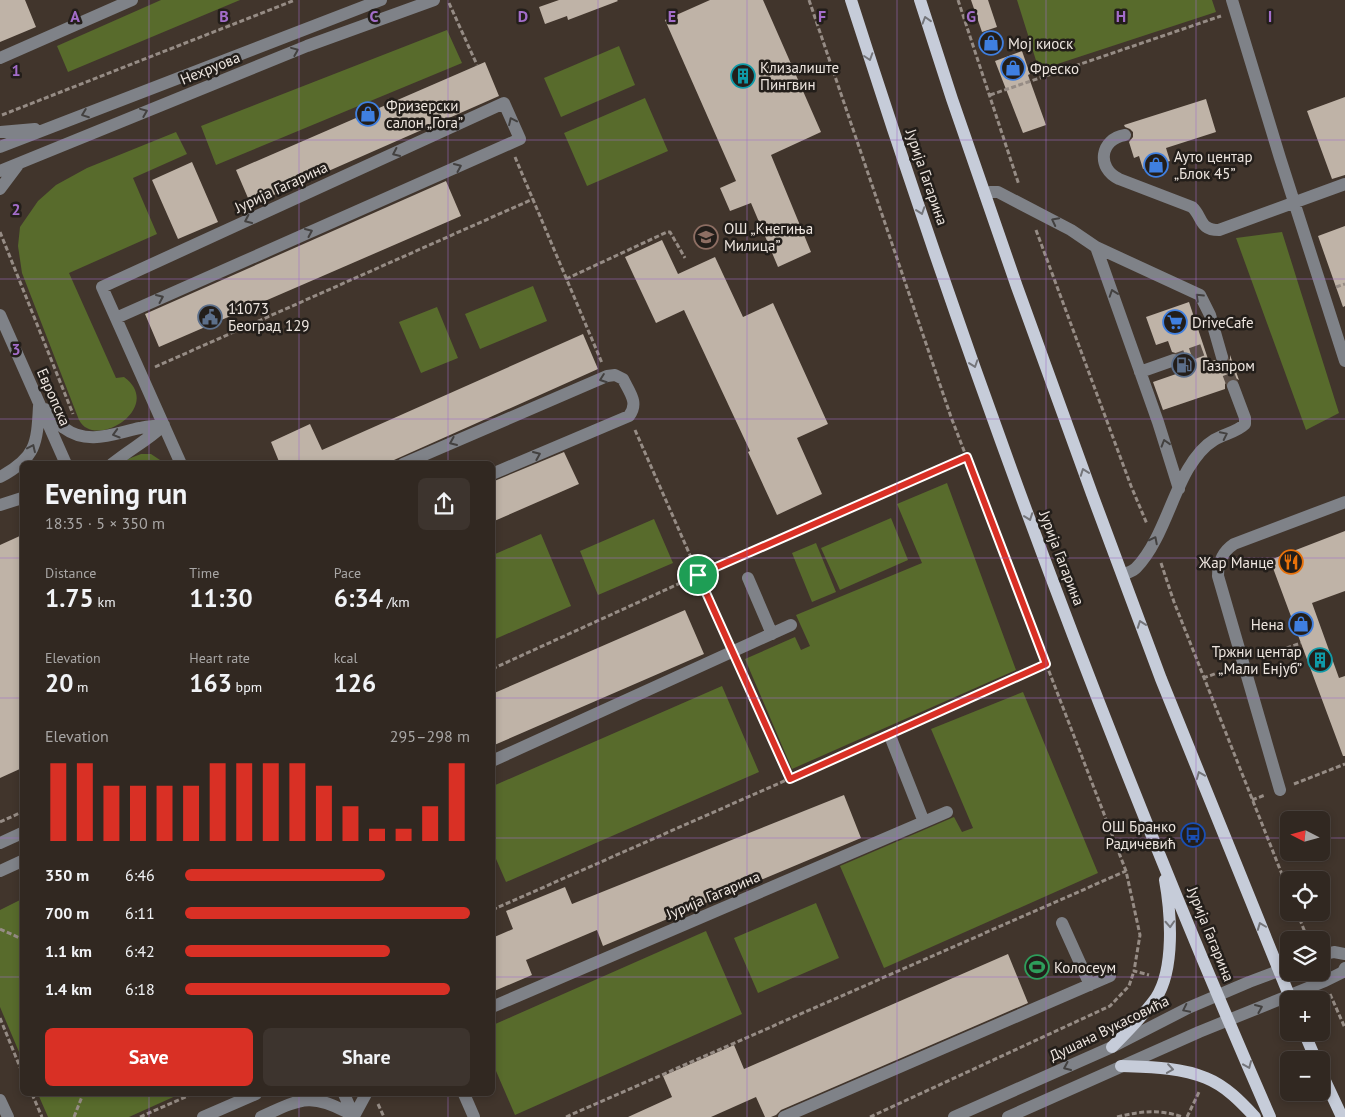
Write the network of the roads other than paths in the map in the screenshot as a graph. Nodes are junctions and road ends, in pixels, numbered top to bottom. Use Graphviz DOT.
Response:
graph roads {
  1 [pos="132,0"];
  2 [pos="381,0"];
  3 [pos="434,0"];
  4 [pos="920,0"];
  5 [pos="851,4"];
  6 [pos="1234,5"];
  7 [pos="0,58"];
  8 [pos="50,127"];
  9 [pos="0,132"];
  10 [pos="1125,135"];
  11 [pos="0,146"];
  12 [pos="20,162"];
  13 [pos="0,171"];
  14 [pos="1345,184"];
  15 [pos="0,189"];
  16 [pos="985,194"];
  17 [pos="1294,203"];
  18 [pos="1096,247"];
  19 [pos="0,315"];
  20 [pos="116,318"];
  21 [pos="1218,344"];
  22 [pos="1205,349"];
  23 [pos="1222,357"];
  24 [pos="1174,360"];
  25 [pos="1345,360"];
  26 [pos="1140,372"];
  27 [pos="1233,386"];
  28 [pos="39,404"];
  29 [pos="164,425"];
  30 [pos="24,461"];
  31 [pos="65,461"];
  32 [pos="116,461"];
  33 [pos="180,461"];
  34 [pos="410,461"];
  35 [pos="20,465"];
  36 [pos="495,473"];
  37 [pos="0,477"];
  38 [pos="1179,489"];
  39 [pos="20,499"];
  40 [pos="1345,502"];
  41 [pos="0,505"];
  42 [pos="1123,575"];
  43 [pos="748,578"];
  44 [pos="791,626"];
  45 [pos="772,634"];
  46 [pos="894,736"];
  47 [pos="495,760"];
  48 [pos="1280,790"];
  49 [pos="947,812"];
  50 [pos="924,822"];
  51 [pos="20,834"];
  52 [pos="0,843"];
  53 [pos="1162,858"];
  54 [pos="20,862"];
  55 [pos="0,871"];
  56 [pos="1062,923"];
  57 [pos="1330,953"];
  58 [pos="1345,954"];
  59 [pos="1280,960"];
  60 [pos="1345,968"];
  61 [pos="1280,971"];
  62 [pos="1110,976"];
  63 [pos="1090,985"];
  64 [pos="1304,991"];
  65 [pos="1218,994"];
  66 [pos="1280,1002"];
  67 [pos="495,1006"];
  68 [pos="1229,1020"];
  69 [pos="1112,1047"];
  70 [pos="1121,1066"];
  71 [pos="1330,1091"];
  72 [pos="251,1096"];
  73 [pos="345,1096"];
  74 [pos="365,1096"];
  75 [pos="465,1096"];
  76 [pos="0,1100"];
  77 [pos="8,1117"];
  78 [pos="203,1117"];
  79 [pos="261,1117"];
  80 [pos="354,1117"];
  81 [pos="474,1117"];
  82 [pos="784,1117"];
  83 [pos="954,1117"];
  84 [pos="1008,1117"];
  85 [pos="1254,1117"];
  86 [pos="1270,1117"];
  87 [pos="1342,1117"];
  1 -- 7 [label="street"];
  2 -- 8 [label="street, Нехруова, one-way"];
  12 -- 3 [label="street, Нехруова, one-way"];
  16 -- 4 [label="main road, one-way"];
  5 -- 53 [label="main road, Јурија Гагарина, one-way"];
  6 -- 17 [label="street"];
  8 -- 9 [label="street"];
  8 -- 11 [label="street, Нехруова"];
  10 -- 17 [label="street"];
  12 -- 13 [label="street, Нехруова"];
  12 -- 15 [label="street"];
  14 -- 17 [label="street"];
  18 -- 16 [label="street, one-way"];
  42 -- 16 [label="main road, one-way"];
  17 -- 25 [label="street"];
  21 -- 18 [label="street, one-way"];
  26 -- 18 [label="street, one-way"];
  19 -- 28 [label="street, Европска"];
  20 -- 20 [label="street, Јурија Гагарина, one-way"];
  20 -- 29 [label="street, Јурија Гагарина"];
  21 -- 22 [label="street"];
  21 -- 23 [label="street"];
  24 -- 26 [label="street"];
  38 -- 26 [label="street, one-way"];
  38 -- 27 [label="street, one-way"];
  29 -- 28 [label="street, one-way"];
  30 -- 28 [label="street, one-way"];
  28 -- 31 [label="street, Европска"];
  29 -- 32 [label="street"];
  29 -- 33 [label="street, Јурија Гагарина"];
  36 -- 34 [label="street, one-way"];
  37 -- 35 [label="street, one-way"];
  42 -- 38 [label="street, one-way"];
  39 -- 41 [label="street"];
  40 -- 48 [label="street"];
  59 -- 42 [label="main road, one-way"];
  43 -- 45 [label="street"];
  44 -- 45 [label="street"];
  45 -- 47 [label="street"];
  46 -- 50 [label="street"];
  49 -- 50 [label="street, Јурија Гагарина"];
  50 -- 67 [label="street, Јурија Гагарина"];
  51 -- 52 [label="street"];
  53 -- 65 [label="main road, Јурија Гагарина"];
  53 -- 69 [label="main road, one-way"];
  54 -- 55 [label="street"];
  56 -- 63 [label="street"];
  57 -- 58 [label="street"];
  60 -- 64 [label="street"];
  61 -- 65 [label="street, Душана Вукасовића"];
  62 -- 63 [label="street"];
  63 -- 82 [label="street"];
  65 -- 68 [label="main road, Јурија Гагарина"];
  65 -- 69 [label="street, Душана Вукасовића, one-way"];
  68 -- 66 [label="street, one-way"];
  68 -- 70 [label="street"];
  68 -- 86 [label="main road, Јурија Гагарина, one-way"];
  69 -- 83 [label="street, Душана Вукасовића, one-way"];
  70 -- 84 [label="street"];
  70 -- 85 [label="main road, one-way"];
  71 -- 87 [label="main road"];
  72 -- 78 [label="street"];
  73 -- 80 [label="street"];
  74 -- 80 [label="street"];
  75 -- 81 [label="street"];
  76 -- 77 [label="street"];
  79 -- 80 [label="street"];
}
